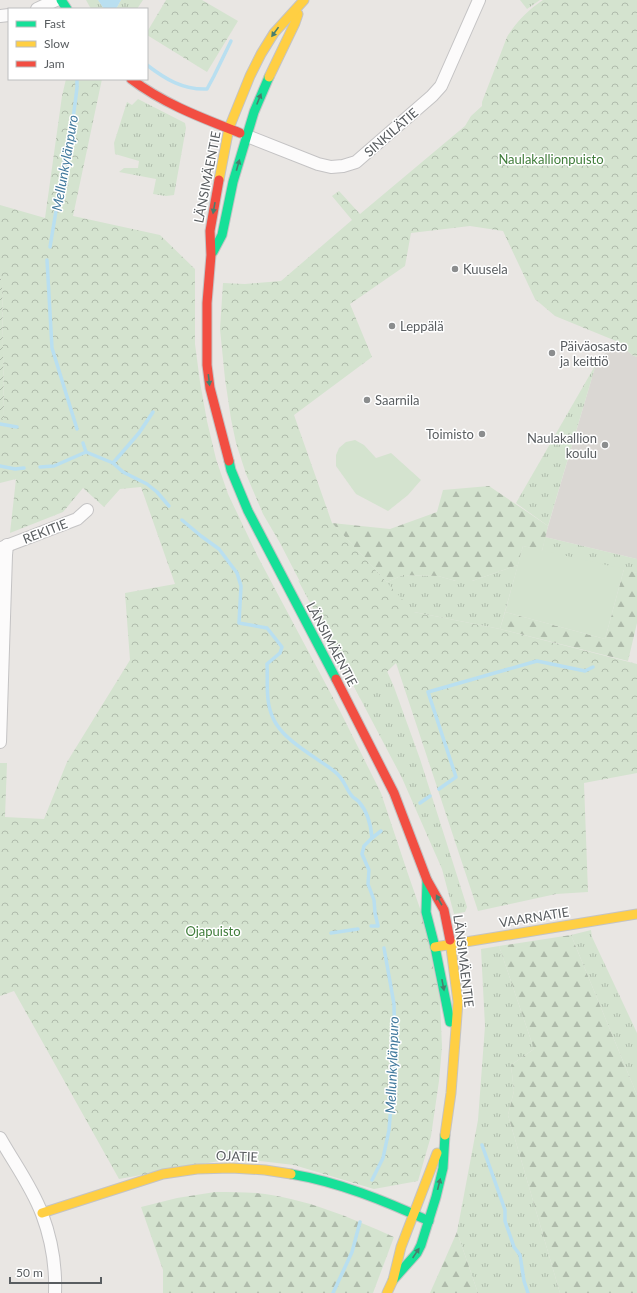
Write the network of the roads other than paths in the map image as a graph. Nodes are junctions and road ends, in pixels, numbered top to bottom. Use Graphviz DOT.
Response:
graph roads {
  1 [pos="56,0"];
  2 [pos="478,0"];
  3 [pos="303,2"];
  4 [pos="39,8"];
  5 [pos="132,80"];
  6 [pos="229,128"];
  7 [pos="247,136"];
  8 [pos="211,256"];
  9 [pos="87,510"];
  10 [pos="4,547"];
  11 [pos="0,742"];
  12 [pos="427,880"];
  13 [pos="637,914"];
  14 [pos="451,944"];
  15 [pos="435,947"];
  16 [pos="455,1050"];
  17 [pos="445,1134"];
  18 [pos="0,1138"];
  19 [pos="42,1213"];
  20 [pos="414,1214"];
  21 [pos="429,1221"];
  22 [pos="393,1280"];
  23 [pos="55,1293"];
  24 [pos="387,1293"];
  1 -- 4 [label="street"];
  2 -- 7 [label="street, SINKILÄTIE"];
  3 -- 6 [label="main road, LÄNSIMÄENTIE, one-way"];
  7 -- 3 [label="main road, LÄNSIMÄENTIE, one-way"];
  5 -- 6 [label="main road"];
  6 -- 7 [label="main road"];
  6 -- 8 [label="main road, LÄNSIMÄENTIE, one-way"];
  8 -- 7 [label="main road, LÄNSIMÄENTIE, one-way"];
  8 -- 12 [label="main road, LÄNSIMÄENTIE"];
  9 -- 10 [label="street, REKITIE"];
  10 -- 11 [label="street"];
  14 -- 12 [label="main road, LÄNSIMÄENTIE, one-way"];
  12 -- 15 [label="main road, LÄNSIMÄENTIE"];
  13 -- 14 [label="main road, VAARNATIE"];
  14 -- 15 [label="main road, VAARNATIE"];
  14 -- 16 [label="main road, LÄNSIMÄENTIE"];
  15 -- 16 [label="main road, LÄNSIMÄENTIE, one-way"];
  16 -- 17 [label="main road, LÄNSIMÄENTIE"];
  17 -- 20 [label="main road, LÄNSIMÄENTIE"];
  21 -- 17 [label="main road, LÄNSIMÄENTIE, one-way"];
  18 -- 19 [label="street"];
  19 -- 20 [label="main road, OJATIE"];
  19 -- 23 [label="street"];
  20 -- 21 [label="main road, OJATIE"];
  20 -- 22 [label="main road, LÄNSIMÄENTIE"];
  22 -- 21 [label="main road, LÄNSIMÄENTIE, one-way"];
  22 -- 24 [label="main road, LÄNSIMÄENTIE"];
}
